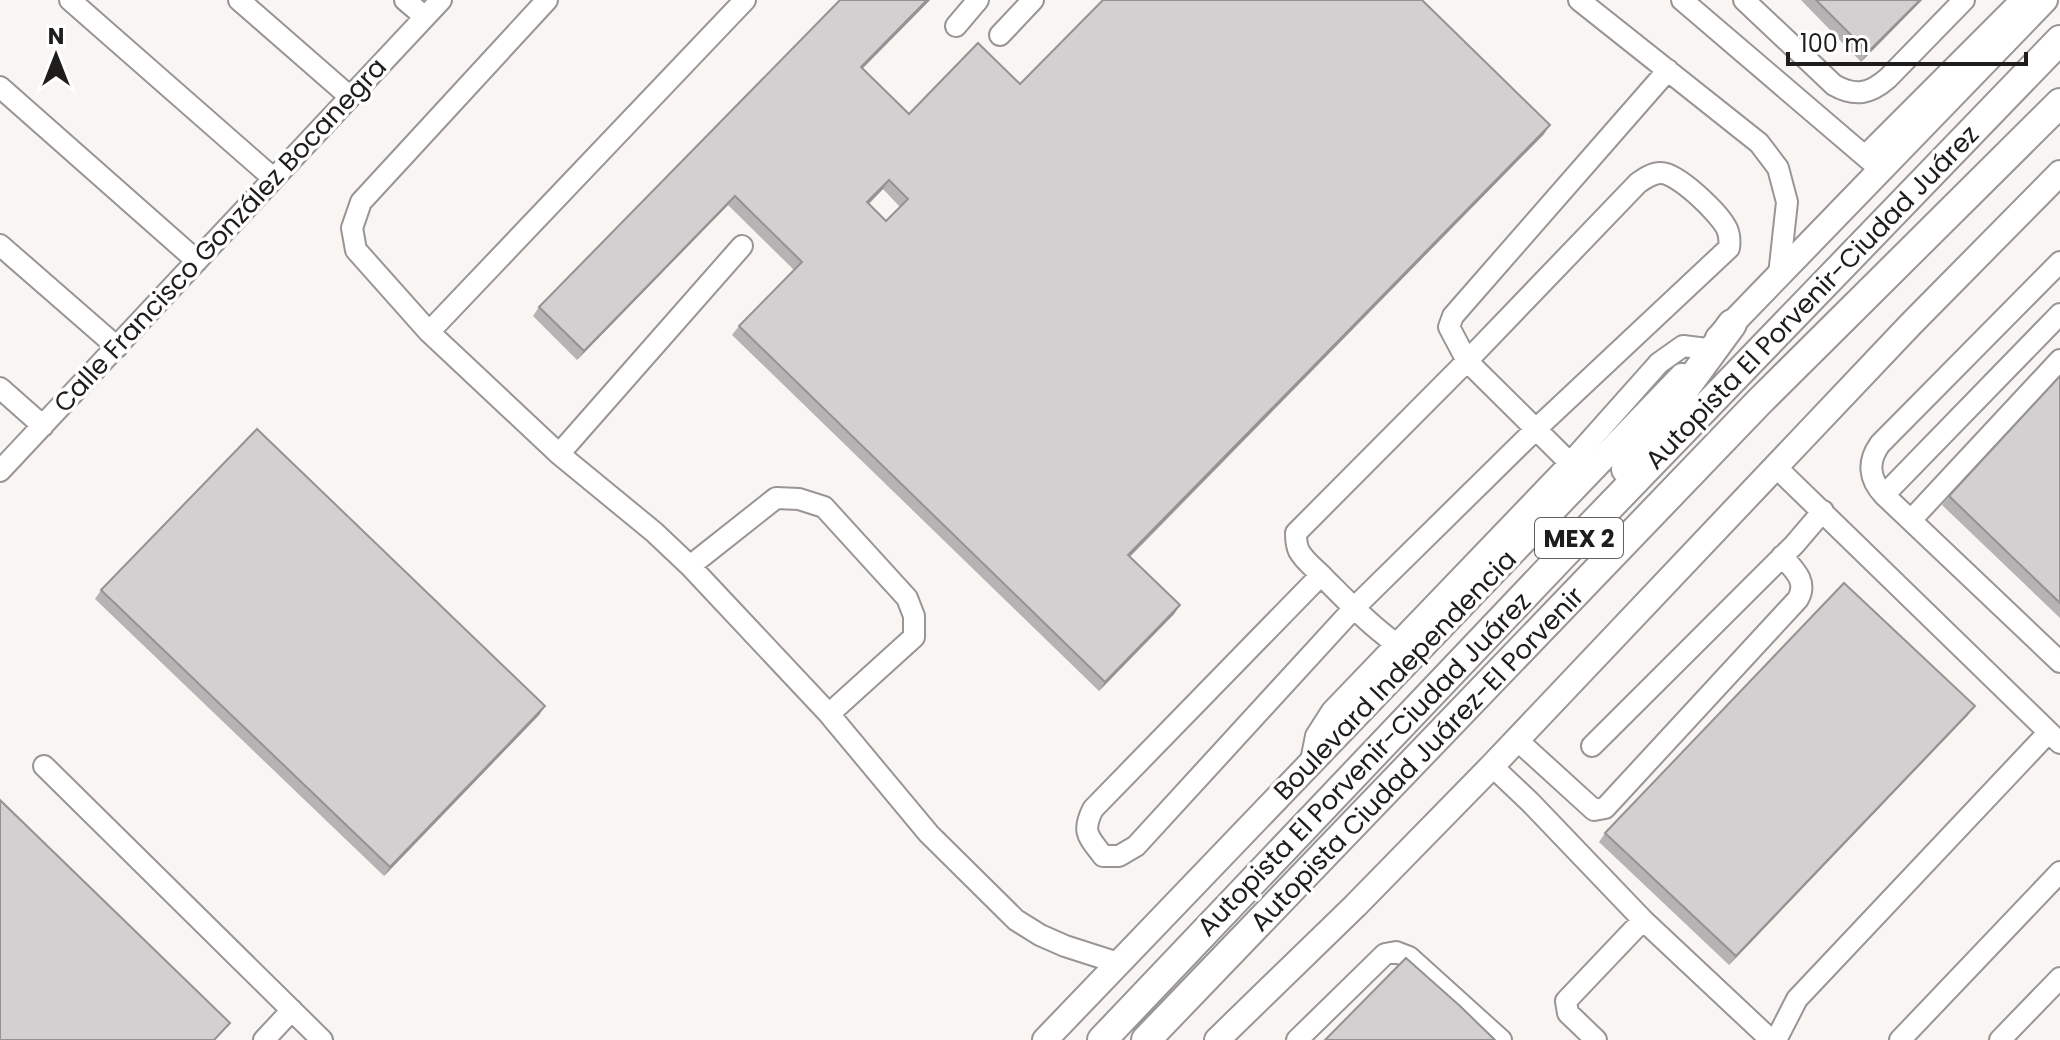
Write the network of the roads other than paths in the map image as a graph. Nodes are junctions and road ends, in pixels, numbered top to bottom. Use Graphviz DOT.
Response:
graph roads {
  1 [pos="70,0"];
  2 [pos="239,0"];
  3 [pos="405,0"];
  4 [pos="441,0"];
  5 [pos="547,0"];
  6 [pos="745,0"];
  7 [pos="978,0"];
  8 [pos="1033,0"];
  9 [pos="1579,0"];
  10 [pos="1682,0"];
  11 [pos="1744,0"];
  12 [pos="1964,0"];
  13 [pos="2021,0"];
  14 [pos="2045,0"];
  15 [pos="425,17"];
  16 [pos="956,26"];
  17 [pos="1000,35"];
  18 [pos="2060,40"];
  19 [pos="1668,70"];
  20 [pos="0,87"];
  21 [pos="349,96"];
  22 [pos="2060,103"];
  23 [pos="1873,163"];
  24 [pos="2060,173"];
  25 [pos="273,178"];
  26 [pos="0,245"];
  27 [pos="742,246"];
  28 [pos="197,261"];
  29 [pos="2058,269"];
  30 [pos="1779,275"];
  31 [pos="2060,314"];
  32 [pos="1732,324"];
  33 [pos="429,332"];
  34 [pos="117,347"];
  35 [pos="1707,349"];
  36 [pos="2060,360"];
  37 [pos="1467,361"];
  38 [pos="0,388"];
  39 [pos="43,426"];
  40 [pos="1536,429"];
  41 [pos="559,454"];
  42 [pos="1570,463"];
  43 [pos="1777,468"];
  44 [pos="0,471"];
  45 [pos="1884,495"];
  46 [pos="1823,511"];
  47 [pos="1912,519"];
  48 [pos="1782,556"];
  49 [pos="1561,557"];
  50 [pos="1489,562"];
  51 [pos="690,566"];
  52 [pos="1321,575"];
  53 [pos="1354,608"];
  54 [pos="1395,643"];
  55 [pos="2060,662"];
  56 [pos="829,714"];
  57 [pos="2054,738"];
  58 [pos="1516,739"];
  59 [pos="1592,746"];
  60 [pos="1311,761"];
  61 [pos="44,766"];
  62 [pos="1492,766"];
  63 [pos="2060,872"];
  64 [pos="1643,920"];
  65 [pos="1118,963"];
  66 [pos="2060,978"];
  67 [pos="292,1010"];
  68 [pos="264,1040"];
  69 [pos="322,1040"];
  70 [pos="1045,1040"];
  71 [pos="1102,1040"];
  72 [pos="1146,1040"];
  73 [pos="1217,1040"];
  74 [pos="1297,1040"];
  75 [pos="1501,1040"];
  76 [pos="1596,1040"];
  77 [pos="1774,1040"];
  78 [pos="1900,1040"];
  79 [pos="2000,1040"];
  1 -- 25 [label="street"];
  2 -- 21 [label="street"];
  3 -- 15 [label="street"];
  4 -- 15 [label="street, Calle Francisco González Bocanegra"];
  5 -- 33 [label="street"];
  6 -- 33 [label="street"];
  7 -- 16 [label="street"];
  8 -- 17 [label="street"];
  9 -- 19 [label="street"];
  10 -- 23 [label="street"];
  11 -- 12 [label="street"];
  13 -- 23 [label="street"];
  14 -- 23 [label="main road, Boulevard Independencia"];
  15 -- 21 [label="street, Calle Francisco González Bocanegra"];
  18 -- 49 [label="highway, Autopista El Porvenir-Ciudad Juárez / MEX 2"];
  19 -- 30 [label="street"];
  19 -- 37 [label="street"];
  20 -- 28 [label="street"];
  21 -- 25 [label="street, Calle Francisco González Bocanegra"];
  22 -- 72 [label="highway, Autopista Ciudad Juárez-El Porvenir / MEX 2"];
  23 -- 30 [label="main road, Boulevard Independencia"];
  24 -- 43 [label="main road"];
  25 -- 28 [label="street, Calle Francisco González Bocanegra"];
  26 -- 34 [label="street"];
  27 -- 41 [label="street"];
  28 -- 34 [label="street, Calle Francisco González Bocanegra"];
  29 -- 45 [label="street"];
  30 -- 32 [label="main road, Boulevard Independencia"];
  31 -- 45 [label="street"];
  32 -- 35 [label="main road, Boulevard Independencia"];
  32 -- 49 [label="highway"];
  33 -- 41 [label="street"];
  34 -- 39 [label="street, Calle Francisco González Bocanegra"];
  35 -- 42 [label="street"];
  35 -- 50 [label="main road, Boulevard Independencia"];
  36 -- 47 [label="street"];
  37 -- 40 [label="street"];
  37 -- 40 [label="street"];
  37 -- 52 [label="street"];
  38 -- 39 [label="street"];
  39 -- 44 [label="street, Calle Francisco González Bocanegra"];
  40 -- 42 [label="street"];
  40 -- 53 [label="street"];
  41 -- 51 [label="street"];
  42 -- 50 [label="street"];
  43 -- 46 [label="street"];
  43 -- 58 [label="main road"];
  45 -- 47 [label="street"];
  46 -- 48 [label="street"];
  46 -- 57 [label="street"];
  47 -- 55 [label="street"];
  48 -- 58 [label="street"];
  48 -- 59 [label="street"];
  49 -- 71 [label="highway, Autopista El Porvenir-Ciudad Juárez / MEX 2"];
  50 -- 54 [label="street"];
  50 -- 60 [label="main road, Boulevard Independencia"];
  51 -- 56 [label="street"];
  51 -- 56 [label="street"];
  52 -- 53 [label="street"];
  52 -- 53 [label="street"];
  53 -- 54 [label="street"];
  54 -- 60 [label="street"];
  56 -- 65 [label="street"];
  57 -- 77 [label="street"];
  58 -- 62 [label="main road"];
  60 -- 65 [label="main road, Boulevard Independencia"];
  61 -- 67 [label="street"];
  62 -- 64 [label="street"];
  62 -- 73 [label="main road"];
  63 -- 78 [label="street"];
  64 -- 76 [label="street"];
  64 -- 77 [label="street"];
  65 -- 70 [label="main road, Boulevard Independencia"];
  66 -- 79 [label="street"];
  67 -- 68 [label="street"];
  67 -- 69 [label="street"];
  74 -- 75 [label="street"];
}
